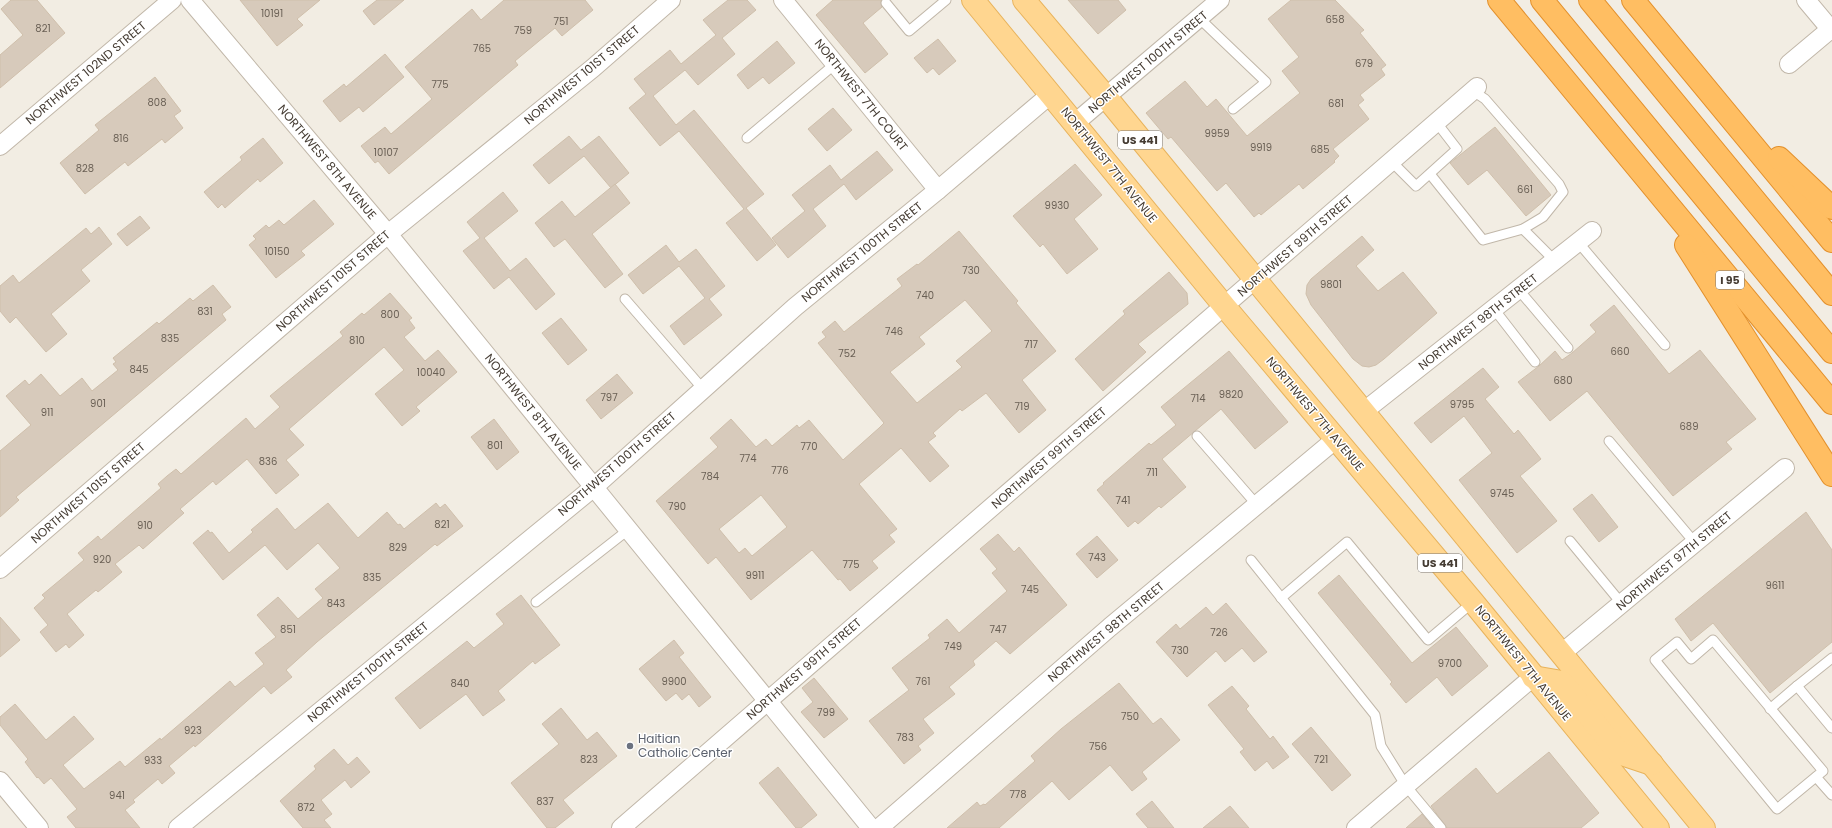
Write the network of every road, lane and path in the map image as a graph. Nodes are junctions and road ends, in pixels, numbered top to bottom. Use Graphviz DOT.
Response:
graph roads {
  1 [pos="172,0"];
  2 [pos="190,0"];
  3 [pos="671,0"];
  4 [pos="783,0"];
  5 [pos="946,0"];
  6 [pos="973,0"];
  7 [pos="1024,0"];
  8 [pos="1220,0"];
  9 [pos="1499,0"];
  10 [pos="1542,0"];
  11 [pos="1590,0"];
  12 [pos="1633,0"];
  13 [pos="1806,0"];
  14 [pos="886,3"];
  15 [pos="1199,18"];
  16 [pos="1831,29"];
  17 [pos="835,64"];
  18 [pos="1789,64"];
  19 [pos="1475,89"];
  20 [pos="1051,94"];
  21 [pos="1711,94"];
  22 [pos="1106,97"];
  23 [pos="1233,109"];
  24 [pos="1437,123"];
  25 [pos="1075,124"];
  26 [pos="747,138"];
  27 [pos="0,146"];
  28 [pos="1629,157"];
  29 [pos="1392,162"];
  30 [pos="1430,174"];
  31 [pos="938,190"];
  32 [pos="1832,208"];
  33 [pos="1523,229"];
  34 [pos="388,234"];
  35 [pos="1585,237"];
  36 [pos="1832,241"];
  37 [pos="1555,261"];
  38 [pos="1255,281"];
  39 [pos="1518,289"];
  40 [pos="1832,294"];
  41 [pos="625,299"];
  42 [pos="1225,307"];
  43 [pos="1494,309"];
  44 [pos="1665,345"];
  45 [pos="1568,348"];
  46 [pos="1832,352"];
  47 [pos="1535,362"];
  48 [pos="703,389"];
  49 [pos="1832,403"];
  50 [pos="1363,412"];
  51 [pos="1197,436"];
  52 [pos="1336,439"];
  53 [pos="1609,441"];
  54 [pos="1785,468"];
  55 [pos="1832,475"];
  56 [pos="594,487"];
  57 [pos="1257,505"];
  58 [pos="628,530"];
  59 [pos="1570,541"];
  60 [pos="1695,543"];
  61 [pos="1250,560"];
  62 [pos="0,569"];
  63 [pos="1281,598"];
  64 [pos="536,602"];
  65 [pos="1473,602"];
  66 [pos="1622,604"];
  67 [pos="1562,653"];
  68 [pos="1832,658"];
  69 [pos="1533,677"];
  70 [pos="1797,686"];
  71 [pos="767,700"];
  72 [pos="1770,709"];
  73 [pos="1832,728"];
  74 [pos="1652,764"];
  75 [pos="1816,777"];
  76 [pos="0,781"];
  77 [pos="1406,786"];
  78 [pos="1832,795"];
  79 [pos="39,828"];
  80 [pos="178,828"];
  81 [pos="621,828"];
  82 [pos="871,828"];
  83 [pos="879,828"];
  84 [pos="1356,828"];
  85 [pos="1441,828"];
  86 [pos="1658,828"];
  87 [pos="1704,828"];
  1 -- 27 [label="street, NORTHWEST 102ND STREET"];
  2 -- 34 [label="street, NORTHWEST 8TH AVENUE"];
  3 -- 34 [label="street, NORTHWEST 101ST STREET"];
  4 -- 17 [label="street, NORTHWEST 7TH COURT"];
  5 -- 14 [label="lane"];
  6 -- 20 [label="main road, NORTHWEST 7TH AVENUE / US 441"];
  7 -- 22 [label="main road, US 441"];
  8 -- 15 [label="street, NORTHWEST 100TH STREET"];
  9 -- 28 [label="highway, I 95"];
  10 -- 46 [label="highway"];
  11 -- 40 [label="highway"];
  12 -- 21 [label="highway"];
  13 -- 16 [label="street"];
  15 -- 22 [label="street, NORTHWEST 100TH STREET"];
  15 -- 23 [label="lane"];
  16 -- 18 [label="street"];
  17 -- 26 [label="lane"];
  17 -- 31 [label="street, NORTHWEST 7TH COURT"];
  19 -- 24 [label="street, NORTHWEST 99TH STREET"];
  19 -- 33 [label="lane"];
  20 -- 25 [label="main road, NORTHWEST 7TH AVENUE / US 441"];
  20 -- 31 [label="street, NORTHWEST 100TH STREET"];
  21 -- 32 [label="highway"];
  21 -- 36 [label="highway"];
  22 -- 25 [label="street, NORTHWEST 100TH STREET"];
  22 -- 38 [label="main road, US 441"];
  24 -- 29 [label="street, NORTHWEST 99TH STREET"];
  24 -- 30 [label="lane"];
  25 -- 42 [label="main road, NORTHWEST 7TH AVENUE / US 441"];
  28 -- 49 [label="highway, I 95"];
  28 -- 55 [label="highway"];
  29 -- 30 [label="lane"];
  29 -- 38 [label="street, NORTHWEST 99TH STREET"];
  30 -- 33 [label="lane"];
  31 -- 48 [label="street, NORTHWEST 100TH STREET"];
  33 -- 37 [label="lane"];
  34 -- 56 [label="street, NORTHWEST 8TH AVENUE"];
  34 -- 62 [label="street, NORTHWEST 101ST STREET"];
  35 -- 37 [label="street, NORTHWEST 98TH STREET"];
  35 -- 44 [label="lane"];
  37 -- 39 [label="street, NORTHWEST 98TH STREET"];
  38 -- 42 [label="street, NORTHWEST 99TH STREET"];
  38 -- 50 [label="main road, US 441"];
  39 -- 43 [label="street, NORTHWEST 98TH STREET"];
  39 -- 45 [label="lane"];
  41 -- 48 [label="lane"];
  42 -- 52 [label="main road, NORTHWEST 7TH AVENUE / US 441"];
  42 -- 71 [label="street, NORTHWEST 99TH STREET"];
  43 -- 47 [label="lane"];
  43 -- 50 [label="street, NORTHWEST 98TH STREET"];
  48 -- 56 [label="street, NORTHWEST 100TH STREET"];
  50 -- 67 [label="main road, US 441"];
  51 -- 57 [label="lane"];
  52 -- 57 [label="street, NORTHWEST 98TH STREET"];
  52 -- 65 [label="main road, NORTHWEST 7TH AVENUE / US 441"];
  53 -- 60 [label="lane"];
  54 -- 60 [label="street, NORTHWEST 97TH STREET"];
  56 -- 58 [label="street, NORTHWEST 8TH AVENUE"];
  56 -- 80 [label="street, NORTHWEST 100TH STREET"];
  57 -- 83 [label="street, NORTHWEST 98TH STREET"];
  58 -- 64 [label="lane"];
  58 -- 71 [label="street, NORTHWEST 8TH AVENUE"];
  59 -- 66 [label="lane"];
  60 -- 66 [label="street, NORTHWEST 97TH STREET"];
  61 -- 63 [label="lane"];
  63 -- 65 [label="lane"];
  63 -- 77 [label="lane"];
  65 -- 69 [label="main road, NORTHWEST 7TH AVENUE / US 441"];
  66 -- 67 [label="street, NORTHWEST 97TH STREET"];
  67 -- 74 [label="main road, US 441"];
  68 -- 70 [label="lane"];
  69 -- 74 [label="main road"];
  69 -- 77 [label="street"];
  69 -- 86 [label="main road, NORTHWEST 7TH AVENUE / US 441"];
  70 -- 72 [label="lane"];
  70 -- 73 [label="lane"];
  71 -- 81 [label="street, NORTHWEST 99TH STREET"];
  71 -- 82 [label="street, NORTHWEST 8TH AVENUE"];
  72 -- 75 [label="lane"];
  72 -- 75 [label="lane"];
  74 -- 87 [label="main road, US 441"];
  75 -- 78 [label="lane"];
  76 -- 79 [label="street"];
  77 -- 84 [label="street"];
  77 -- 85 [label="lane"];
}
